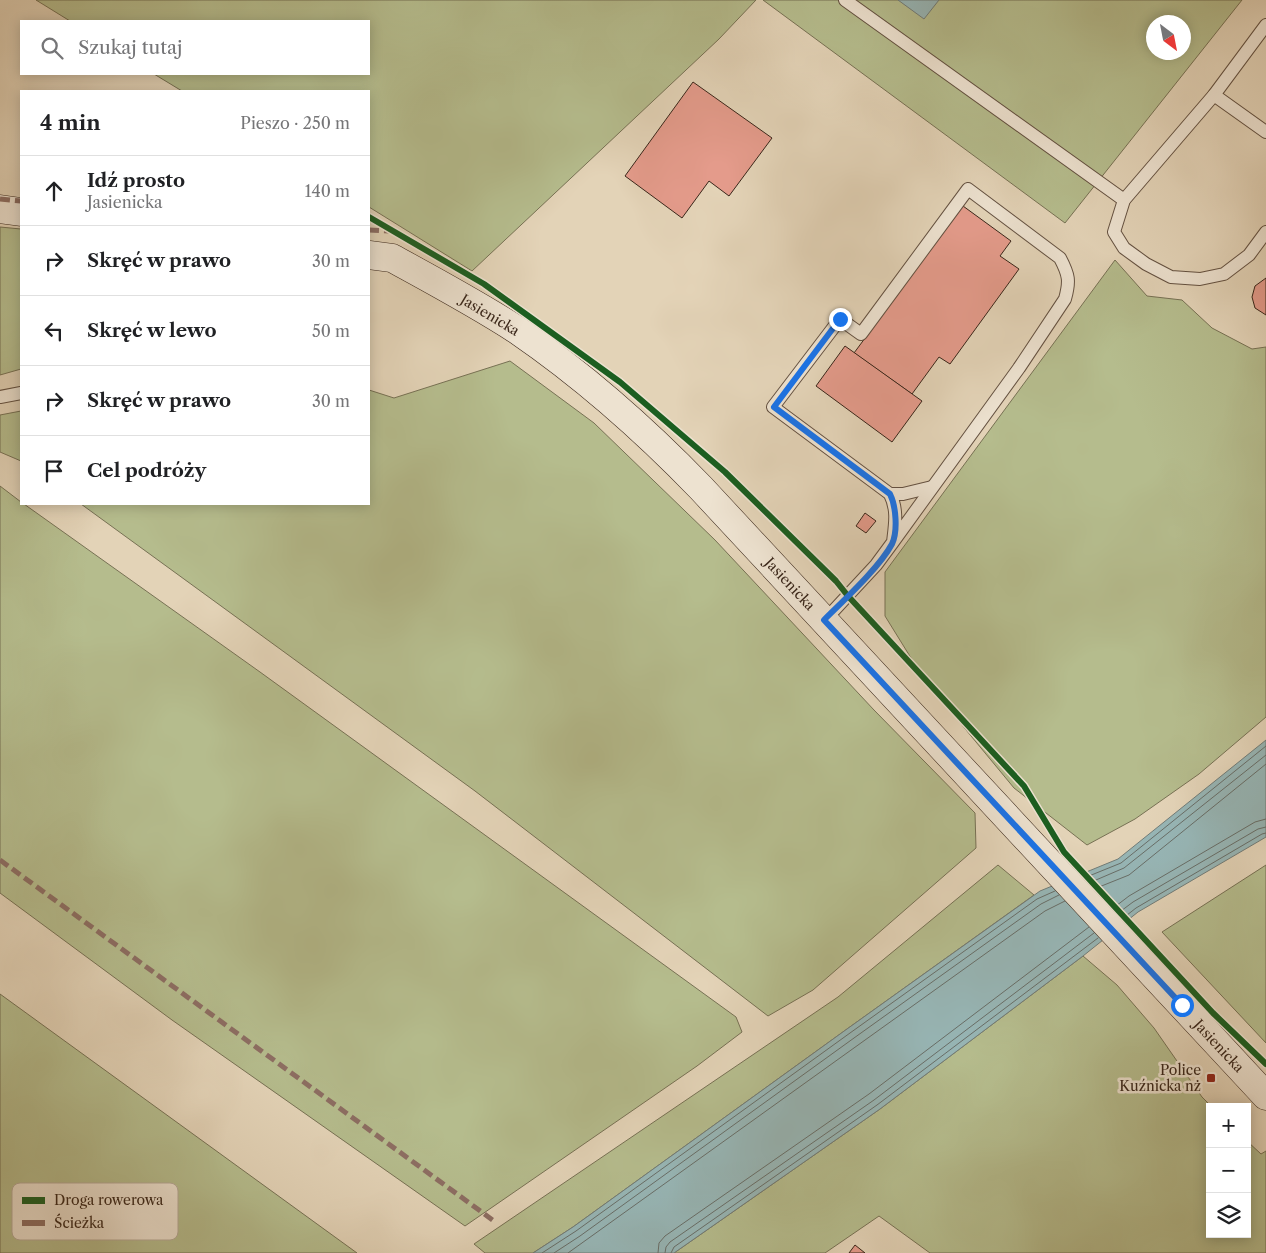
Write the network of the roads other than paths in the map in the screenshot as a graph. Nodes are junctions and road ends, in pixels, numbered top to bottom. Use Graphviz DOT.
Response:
graph roads {
  1 [pos="846,0"];
  2 [pos="1266,24"];
  3 [pos="1214,95"];
  4 [pos="1266,132"];
  5 [pos="1124,200"];
  6 [pos="0,209"];
  7 [pos="20,212"];
  8 [pos="1266,232"];
  9 [pos="376,259"];
  10 [pos="20,393"];
  11 [pos="0,397"];
  12 [pos="932,487"];
  13 [pos="890,494"];
  14 [pos="892,542"];
  15 [pos="824,620"];
  16 [pos="1266,1096"];
  1 -- 5 [label="lane"];
  2 -- 3 [label="lane"];
  3 -- 4 [label="lane"];
  3 -- 5 [label="lane"];
  5 -- 8 [label="lane"];
  6 -- 7 [label="main road"];
  9 -- 15 [label="main road, Jasienicka"];
  10 -- 11 [label="lane"];
  12 -- 13 [label="lane"];
  12 -- 13 [label="lane"];
  12 -- 14 [label="lane"];
  13 -- 14 [label="lane"];
  14 -- 15 [label="lane"];
  15 -- 16 [label="main road, Jasienicka"];
}
